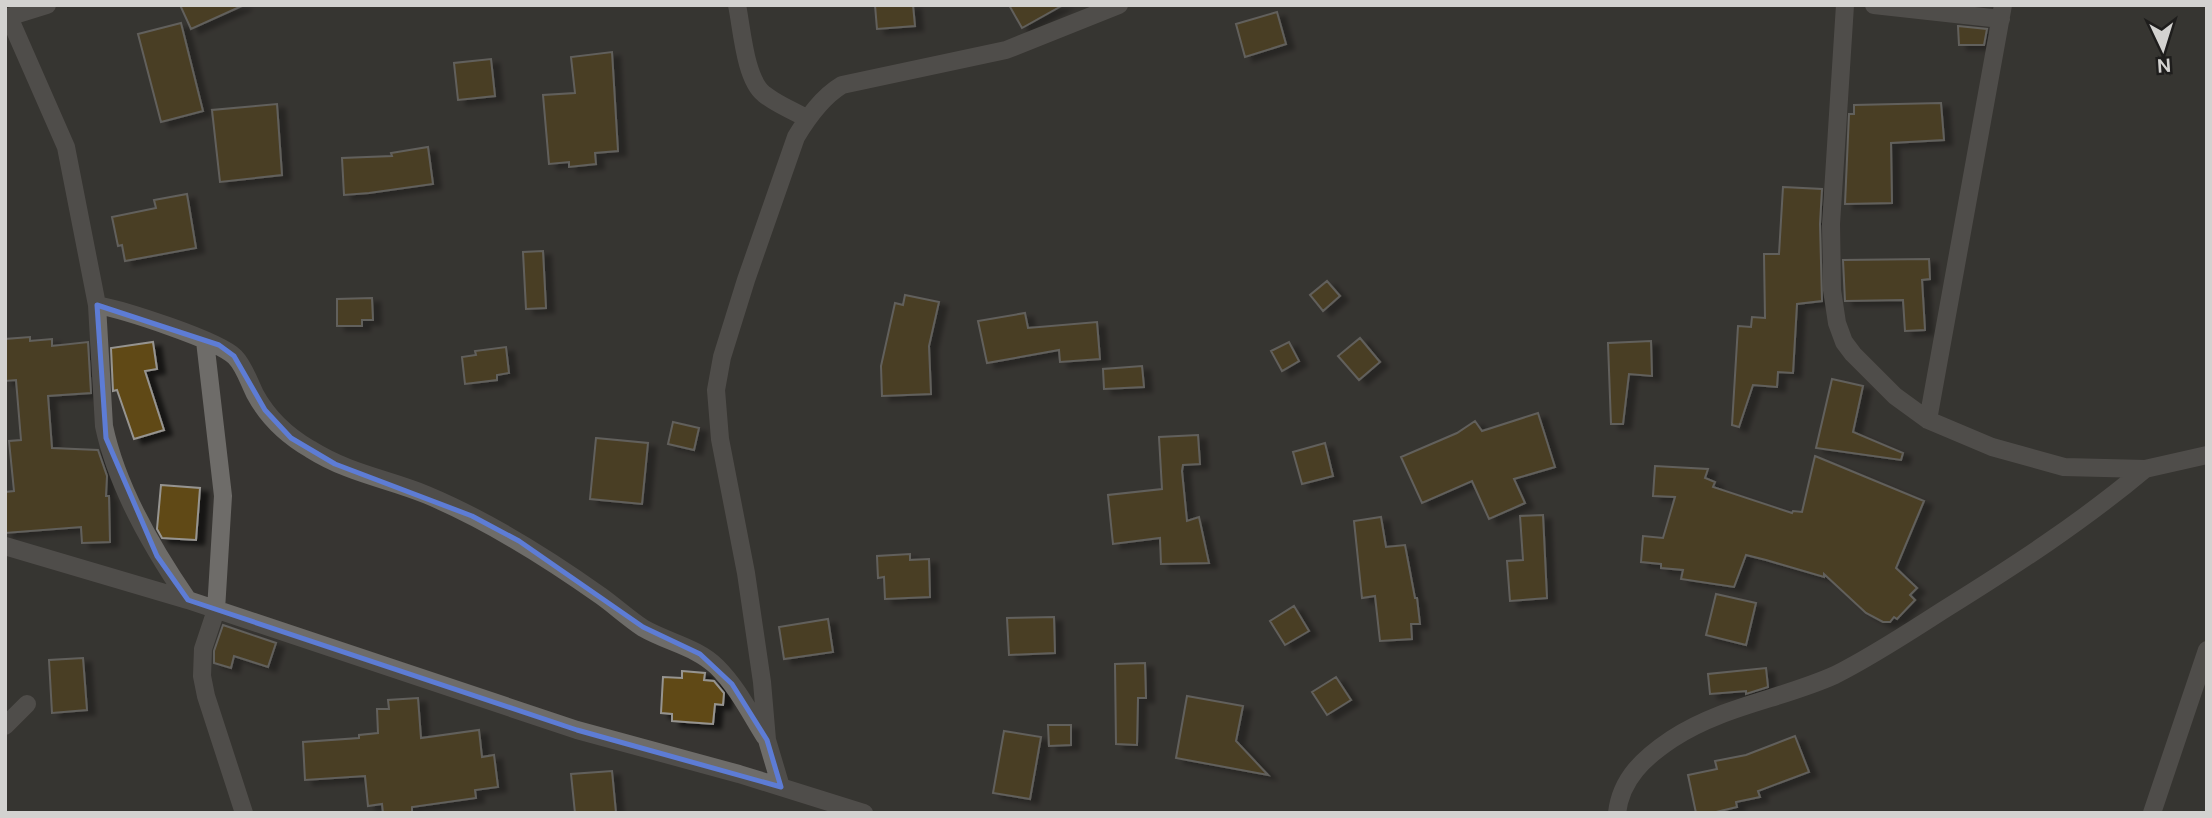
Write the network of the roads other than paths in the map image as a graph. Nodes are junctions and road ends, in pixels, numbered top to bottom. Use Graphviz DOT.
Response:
graph roads {
  1 [pos="47,5"];
  2 [pos="737,5"];
  3 [pos="1119,5"];
  4 [pos="1846,5"];
  5 [pos="1874,5"];
  6 [pos="2002,12"];
  7 [pos="7,17"];
  8 [pos="807,118"];
  9 [pos="97,304"];
  10 [pos="205,341"];
  11 [pos="1928,420"];
  12 [pos="2207,455"];
  13 [pos="2145,469"];
  14 [pos="5,547"];
  15 [pos="188,600"];
  16 [pos="216,610"];
  17 [pos="2204,661"];
  18 [pos="27,704"];
  19 [pos="5,726"];
  20 [pos="767,740"];
  21 [pos="781,787"];
  22 [pos="244,813"];
  23 [pos="864,813"];
  24 [pos="1618,813"];
  25 [pos="2152,813"];
  1 -- 7 [label="street"];
  2 -- 8 [label="street"];
  3 -- 8 [label="street"];
  4 -- 11 [label="street"];
  5 -- 6 [label="street"];
  6 -- 11 [label="street"];
  7 -- 9 [label="street"];
  8 -- 20 [label="street"];
  9 -- 10 [label="street"];
  9 -- 15 [label="street"];
  10 -- 16 [label="street"];
  10 -- 20 [label="street"];
  11 -- 13 [label="street"];
  12 -- 13 [label="street"];
  13 -- 24 [label="street"];
  14 -- 15 [label="street"];
  15 -- 16 [label="street"];
  16 -- 21 [label="street"];
  16 -- 22 [label="street"];
  17 -- 25 [label="street"];
  18 -- 19 [label="street"];
  20 -- 21 [label="street"];
  21 -- 23 [label="street"];
}
